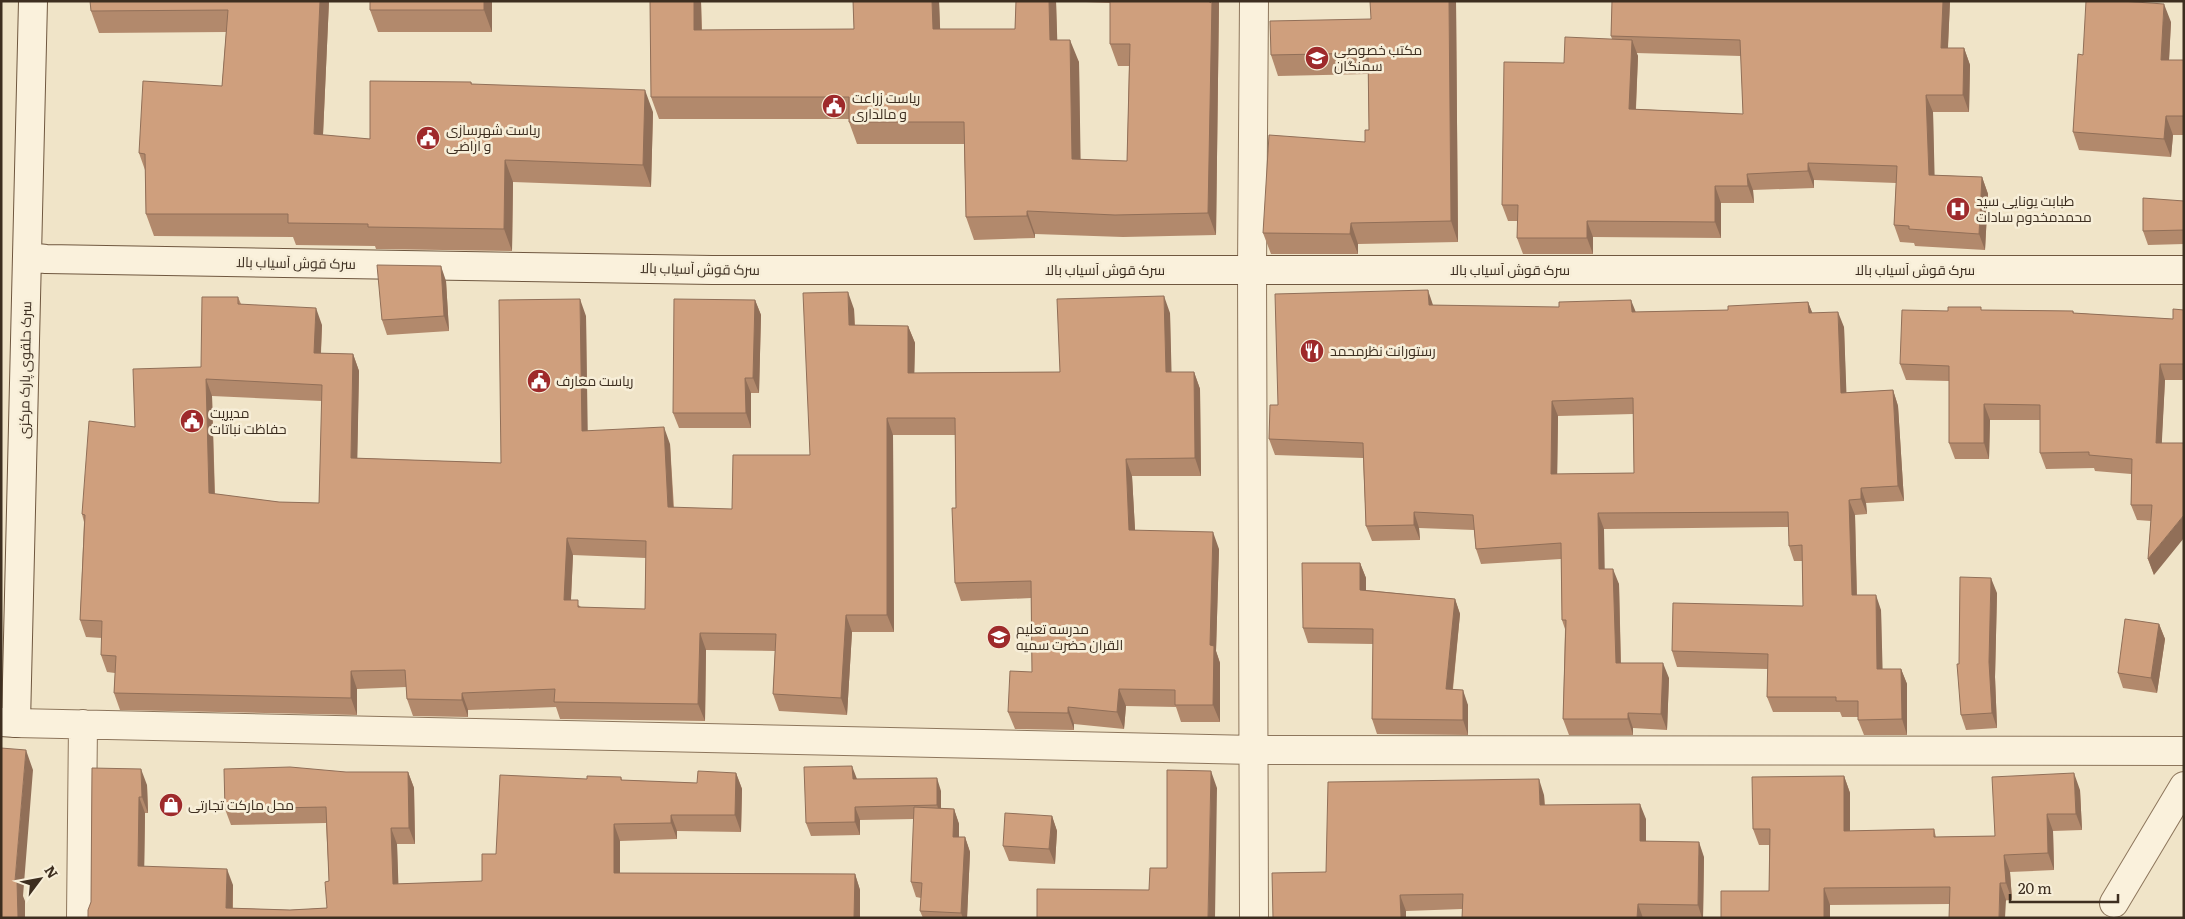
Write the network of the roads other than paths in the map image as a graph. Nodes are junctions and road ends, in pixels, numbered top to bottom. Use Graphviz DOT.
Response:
graph roads {
  1 [pos="33,1"];
  2 [pos="1254,1"];
  3 [pos="28,257"];
  4 [pos="1252,270"];
  5 [pos="2184,270"];
  6 [pos="9,723"];
  7 [pos="83,724"];
  8 [pos="1254,750"];
  9 [pos="2184,751"];
  10 [pos="2184,786"];
  11 [pos="2114,903"];
  12 [pos="81,918"];
  13 [pos="1254,918"];
  1 -- 3 [label="street, سرک حلقوی پارک مرکزی"];
  2 -- 4 [label="street"];
  3 -- 4 [label="street, سرک قوش آسیاب بالا"];
  3 -- 6 [label="street, سرک حلقوی پارک مرکزی"];
  4 -- 5 [label="street, سرک قوش آسیاب بالا"];
  4 -- 8 [label="street"];
  6 -- 7 [label="street"];
  7 -- 8 [label="street"];
  7 -- 12 [label="street"];
  8 -- 9 [label="street"];
  8 -- 13 [label="street"];
  10 -- 11 [label="street"];
}
